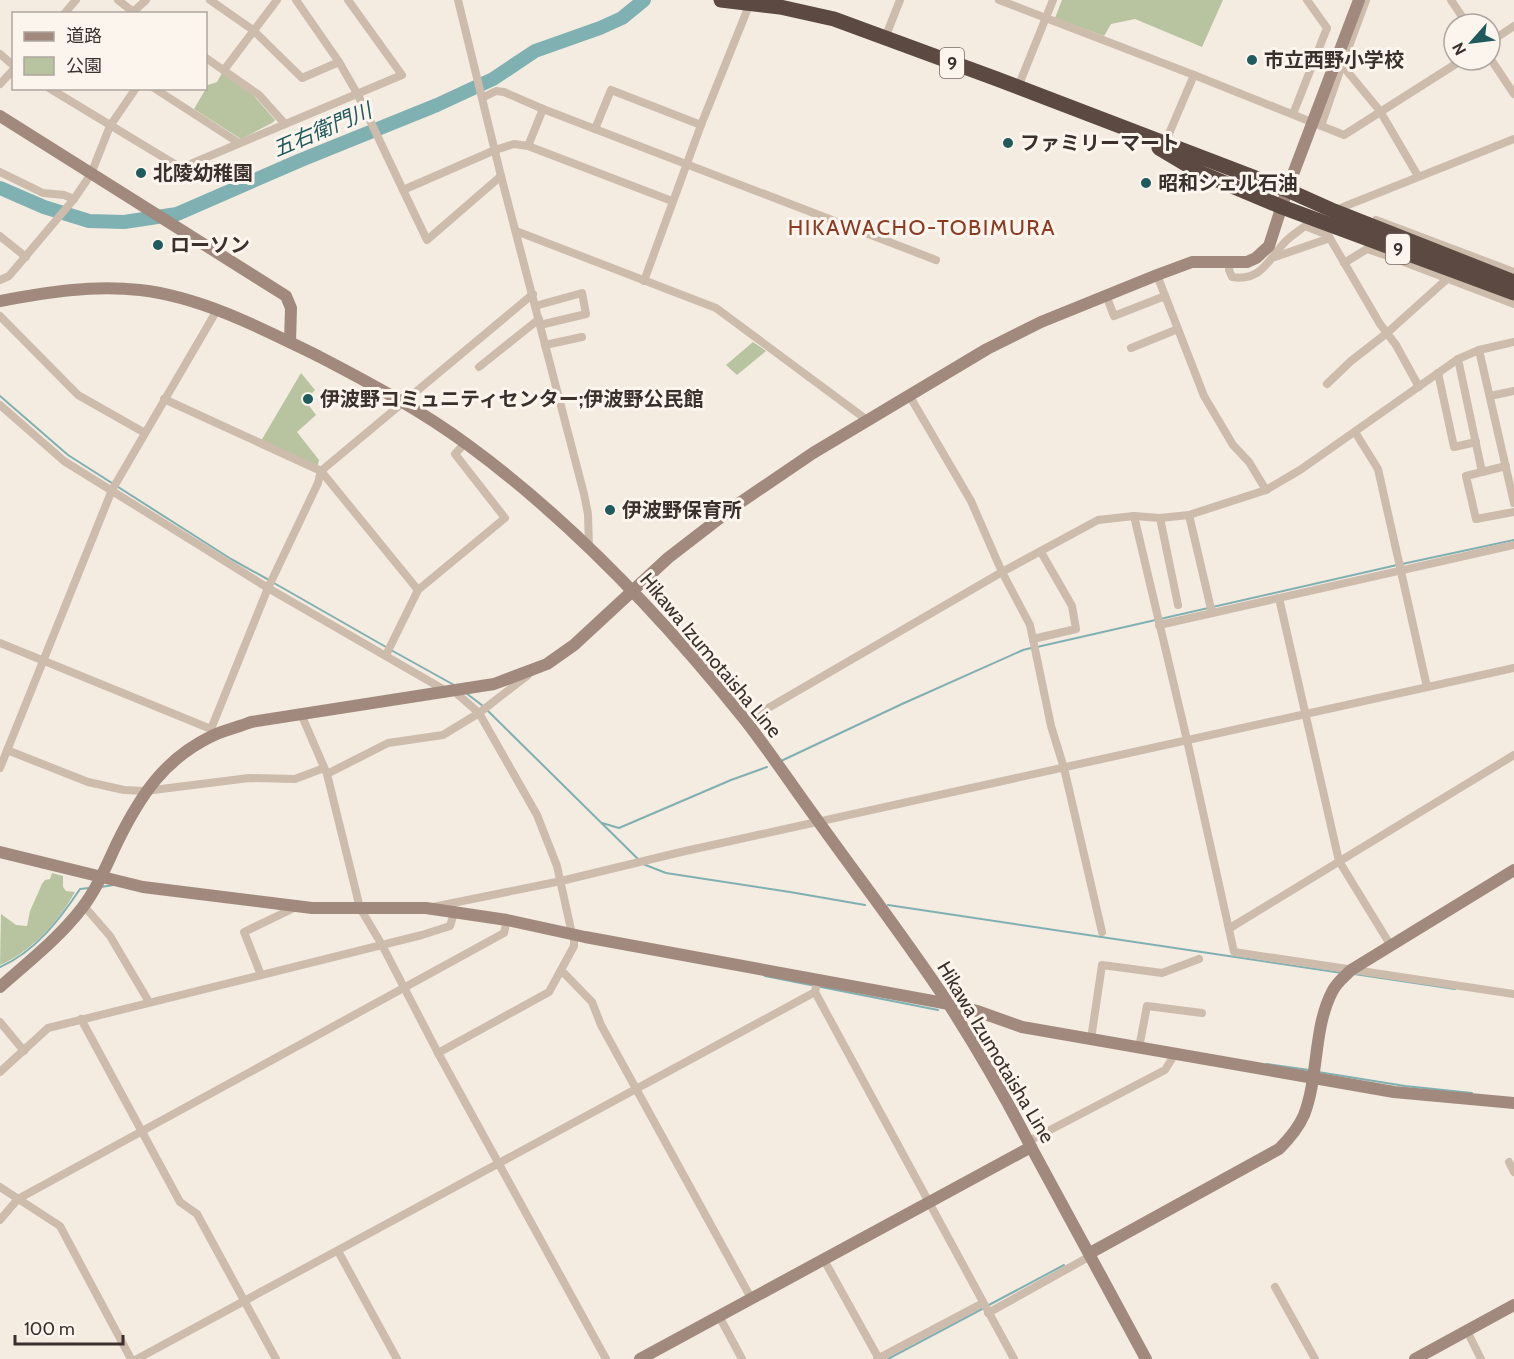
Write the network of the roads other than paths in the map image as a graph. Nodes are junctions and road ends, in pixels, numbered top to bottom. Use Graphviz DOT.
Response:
graph roads {
  1 [pos="76,0"];
  2 [pos="118,0"];
  3 [pos="146,0"];
  4 [pos="210,0"];
  5 [pos="277,0"];
  6 [pos="296,0"];
  7 [pos="348,0"];
  8 [pos="458,0"];
  9 [pos="721,0"];
  10 [pos="900,0"];
  11 [pos="999,0"];
  12 [pos="1053,0"];
  13 [pos="1307,0"];
  14 [pos="1359,0"];
  15 [pos="1366,0"];
  16 [pos="750,3"];
  17 [pos="779,4"];
  18 [pos="66,12"];
  19 [pos="133,12"];
  20 [pos="135,12"];
  21 [pos="1046,18"];
  22 [pos="254,30"];
  23 [pos="885,38"];
  24 [pos="0,54"];
  25 [pos="207,59"];
  26 [pos="339,62"];
  27 [pos="1342,65"];
  28 [pos="12,66"];
  29 [pos="12,70"];
  30 [pos="224,70"];
  31 [pos="1443,72"];
  32 [pos="1499,72"];
  33 [pos="1194,75"];
  34 [pos="0,84"];
  35 [pos="1018,87"];
  36 [pos="52,90"];
  37 [pos="135,90"];
  38 [pos="157,90"];
  39 [pos="358,94"];
  40 [pos="1514,94"];
  41 [pos="482,97"];
  42 [pos="543,109"];
  43 [pos="1380,111"];
  44 [pos="1293,114"];
  45 [pos="0,116"];
  46 [pos="285,124"];
  47 [pos="701,125"];
  48 [pos="1317,125"];
  49 [pos="110,126"];
  50 [pos="1123,127"];
  51 [pos="595,129"];
  52 [pos="1514,139"];
  53 [pos="239,143"];
  54 [pos="1165,143"];
  55 [pos="528,146"];
  56 [pos="495,150"];
  57 [pos="686,164"];
  58 [pos="0,172"];
  59 [pos="91,174"];
  60 [pos="501,176"];
  61 [pos="1418,176"];
  62 [pos="403,190"];
  63 [pos="1287,190"];
  64 [pos="74,199"];
  65 [pos="672,201"];
  66 [pos="1282,207"];
  67 [pos="1338,209"];
  68 [pos="516,231"];
  69 [pos="0,236"];
  70 [pos="1330,238"];
  71 [pos="1387,251"];
  72 [pos="26,257"];
  73 [pos="1274,257"];
  74 [pos="936,260"];
  75 [pos="1230,261"];
  76 [pos="1344,262"];
  77 [pos="1157,275"];
  78 [pos="0,279"];
  79 [pos="1447,279"];
  80 [pos="644,281"];
  81 [pos="1509,281"];
  82 [pos="1482,292"];
  83 [pos="533,294"];
  84 [pos="1106,296"];
  85 [pos="1166,296"];
  86 [pos="0,302"];
  87 [pos="1514,304"];
  88 [pos="536,306"];
  89 [pos="217,310"];
  90 [pos="0,316"];
  91 [pos="539,322"];
  92 [pos="1178,329"];
  93 [pos="1387,333"];
  94 [pos="582,337"];
  95 [pos="290,342"];
  96 [pos="1514,342"];
  97 [pos="545,345"];
  98 [pos="1131,348"];
  99 [pos="1479,350"];
  100 [pos="1458,359"];
  101 [pos="479,367"];
  102 [pos="1438,373"];
  103 [pos="1327,384"];
  104 [pos="1419,387"];
  105 [pos="1514,391"];
  106 [pos="909,395"];
  107 [pos="1490,396"];
  108 [pos="164,399"];
  109 [pos="401,402"];
  110 [pos="0,405"];
  111 [pos="867,420"];
  112 [pos="1355,432"];
  113 [pos="145,433"];
  114 [pos="1476,442"];
  115 [pos="465,443"];
  116 [pos="1506,466"];
  117 [pos="321,471"];
  118 [pos="1482,472"];
  119 [pos="112,490"];
  120 [pos="1266,490"];
  121 [pos="1514,503"];
  122 [pos="1514,512"];
  123 [pos="1189,515"];
  124 [pos="1134,516"];
  125 [pos="1160,518"];
  126 [pos="1514,545"];
  127 [pos="589,547"];
  128 [pos="1041,552"];
  129 [pos="1399,570"];
  130 [pos="1002,572"];
  131 [pos="268,588"];
  132 [pos="418,590"];
  133 [pos="632,590"];
  134 [pos="1280,598"];
  135 [pos="1178,605"];
  136 [pos="1212,613"];
  137 [pos="1160,625"];
  138 [pos="1033,639"];
  139 [pos="0,643"];
  140 [pos="386,655"];
  141 [pos="43,661"];
  142 [pos="535,669"];
  143 [pos="1514,669"];
  144 [pos="1427,687"];
  145 [pos="451,692"];
  146 [pos="479,713"];
  147 [pos="301,714"];
  148 [pos="1306,714"];
  149 [pos="746,721"];
  150 [pos="212,732"];
  151 [pos="1187,740"];
  152 [pos="7,750"];
  153 [pos="1514,755"];
  154 [pos="0,768"];
  155 [pos="1064,768"];
  156 [pos="326,771"];
  157 [pos="146,791"];
  158 [pos="819,822"];
  159 [pos="0,852"];
  160 [pos="1339,861"];
  161 [pos="1514,870"];
  162 [pos="101,876"];
  163 [pos="561,881"];
  164 [pos="84,906"];
  165 [pos="297,906"];
  166 [pos="360,908"];
  167 [pos="426,908"];
  168 [pos="454,913"];
  169 [pos="507,920"];
  170 [pos="1230,928"];
  171 [pos="1102,932"];
  172 [pos="573,934"];
  173 [pos="382,945"];
  174 [pos="1391,946"];
  175 [pos="1198,959"];
  176 [pos="561,970"];
  177 [pos="1350,970"];
  178 [pos="261,975"];
  179 [pos="816,986"];
  180 [pos="0,987"];
  181 [pos="404,987"];
  182 [pos="1514,994"];
  183 [pos="149,1002"];
  184 [pos="949,1004"];
  185 [pos="1202,1013"];
  186 [pos="81,1019"];
  187 [pos="0,1022"];
  188 [pos="1091,1040"];
  189 [pos="1139,1048"];
  190 [pos="24,1051"];
  191 [pos="438,1053"];
  192 [pos="1175,1054"];
  193 [pos="0,1072"];
  194 [pos="1312,1077"];
  195 [pos="636,1089"];
  196 [pos="1514,1103"];
  197 [pos="141,1130"];
  198 [pos="1030,1144"];
  199 [pos="1509,1162"];
  200 [pos="500,1163"];
  201 [pos="1514,1172"];
  202 [pos="0,1187"];
  203 [pos="18,1199"];
  204 [pos="930,1202"];
  205 [pos="0,1220"];
  206 [pos="338,1251"];
  207 [pos="1090,1252"];
  208 [pos="824,1260"];
  209 [pos="1275,1287"];
  210 [pos="751,1298"];
  211 [pos="244,1300"];
  212 [pos="983,1303"];
  213 [pos="1514,1305"];
  214 [pos="988,1313"];
  215 [pos="718,1316"];
  216 [pos="1467,1331"];
  217 [pos="131,1359"];
  218 [pos="137,1359"];
  219 [pos="276,1359"];
  220 [pos="397,1359"];
  221 [pos="606,1359"];
  222 [pos="640,1359"];
  223 [pos="742,1359"];
  224 [pos="878,1359"];
  225 [pos="1014,1359"];
  226 [pos="1145,1359"];
  227 [pos="1315,1359"];
  228 [pos="1415,1359"];
  229 [pos="1481,1359"];
  1 -- 18 [label="street"];
  2 -- 19 [label="street"];
  3 -- 20 [label="street"];
  4 -- 22 [label="street"];
  5 -- 22 [label="street"];
  6 -- 26 [label="street"];
  7 -- 39 [label="street"];
  8 -- 41 [label="street"];
  9 -- 16 [label="highway, 9"];
  10 -- 23 [label="street"];
  11 -- 21 [label="street"];
  12 -- 21 [label="street"];
  13 -- 44 [label="street"];
  14 -- 48 [label="street"];
  15 -- 27 [label="street"];
  16 -- 17 [label="highway, 9"];
  16 -- 47 [label="street"];
  17 -- 23 [label="highway, 9"];
  21 -- 33 [label="street"];
  21 -- 35 [label="street"];
  22 -- 26 [label="street"];
  22 -- 30 [label="street"];
  23 -- 35 [label="highway, 9"];
  24 -- 28 [label="street"];
  25 -- 30 [label="street"];
  26 -- 39 [label="street"];
  27 -- 43 [label="street"];
  27 -- 48 [label="street"];
  29 -- 34 [label="street"];
  30 -- 46 [label="street"];
  31 -- 43 [label="street"];
  32 -- 40 [label="street"];
  33 -- 44 [label="street"];
  33 -- 54 [label="street"];
  35 -- 50 [label="highway, 9"];
  36 -- 49 [label="street"];
  37 -- 49 [label="street"];
  38 -- 53 [label="street"];
  39 -- 46 [label="street"];
  39 -- 62 [label="street"];
  41 -- 42 [label="street"];
  41 -- 56 [label="street"];
  42 -- 51 [label="street"];
  42 -- 55 [label="street"];
  43 -- 48 [label="street"];
  43 -- 61 [label="street"];
  44 -- 48 [label="street"];
  45 -- 59 [label="street"];
  46 -- 53 [label="street"];
  47 -- 51 [label="street"];
  47 -- 57 [label="street"];
  48 -- 63 [label="street"];
  49 -- 53 [label="street"];
  49 -- 59 [label="street"];
  50 -- 54 [label="highway, 9"];
  50 -- 66 [label="highway, 9"];
  51 -- 57 [label="street"];
  52 -- 61 [label="street"];
  54 -- 63 [label="highway, 9"];
  55 -- 56 [label="street"];
  55 -- 65 [label="street"];
  56 -- 60 [label="street"];
  56 -- 62 [label="street"];
  57 -- 65 [label="street"];
  57 -- 74 [label="street"];
  58 -- 64 [label="street"];
  59 -- 64 [label="street"];
  59 -- 95 [label="street"];
  60 -- 62 [label="street"];
  60 -- 68 [label="street"];
  61 -- 67 [label="street"];
  63 -- 66 [label="street"];
  63 -- 67 [label="highway, 9"];
  64 -- 72 [label="street"];
  65 -- 80 [label="street"];
  66 -- 71 [label="highway, 9"];
  66 -- 75 [label="street"];
  67 -- 81 [label="highway, 9"];
  68 -- 80 [label="street"];
  68 -- 83 [label="street"];
  69 -- 72 [label="street"];
  70 -- 73 [label="street"];
  70 -- 73 [label="street"];
  70 -- 76 [label="street"];
  71 -- 76 [label="street"];
  71 -- 79 [label="street"];
  71 -- 81 [label="highway, 9"];
  72 -- 78 [label="street"];
  73 -- 75 [label="street"];
  75 -- 77 [label="street"];
  76 -- 93 [label="street"];
  77 -- 84 [label="street"];
  77 -- 85 [label="street"];
  79 -- 82 [label="street"];
  79 -- 93 [label="street"];
  80 -- 111 [label="street"];
  81 -- 82 [label="street"];
  82 -- 87 [label="street"];
  83 -- 88 [label="street"];
  83 -- 109 [label="street"];
  84 -- 85 [label="street"];
  84 -- 106 [label="street"];
  85 -- 92 [label="street"];
  86 -- 89 [label="street, Hikawa Izumotaisha Line"];
  88 -- 91 [label="street"];
  88 -- 91 [label="street"];
  89 -- 95 [label="street, Hikawa Izumotaisha Line"];
  89 -- 108 [label="street"];
  90 -- 113 [label="street"];
  91 -- 97 [label="street"];
  91 -- 101 [label="street"];
  92 -- 98 [label="street"];
  92 -- 120 [label="street"];
  93 -- 103 [label="street"];
  93 -- 104 [label="street"];
  94 -- 97 [label="street"];
  95 -- 109 [label="street, Hikawa Izumotaisha Line"];
  96 -- 99 [label="street"];
  97 -- 127 [label="street"];
  99 -- 100 [label="street"];
  99 -- 107 [label="street"];
  100 -- 102 [label="street"];
  100 -- 114 [label="street"];
  102 -- 104 [label="street"];
  102 -- 114 [label="street"];
  104 -- 112 [label="street"];
  105 -- 107 [label="street"];
  106 -- 111 [label="street"];
  106 -- 130 [label="street"];
  107 -- 116 [label="street"];
  108 -- 113 [label="street"];
  108 -- 117 [label="street"];
  109 -- 115 [label="street, Hikawa Izumotaisha Line"];
  109 -- 117 [label="street"];
  110 -- 119 [label="street"];
  111 -- 133 [label="street"];
  112 -- 120 [label="street"];
  112 -- 129 [label="street"];
  113 -- 119 [label="street"];
  114 -- 118 [label="street"];
  115 -- 127 [label="street, Hikawa Izumotaisha Line"];
  115 -- 132 [label="street"];
  116 -- 118 [label="street"];
  116 -- 121 [label="street"];
  117 -- 131 [label="street"];
  117 -- 132 [label="street"];
  118 -- 122 [label="street"];
  119 -- 131 [label="street"];
  119 -- 141 [label="street"];
  120 -- 123 [label="street"];
  123 -- 125 [label="street"];
  123 -- 136 [label="street"];
  124 -- 125 [label="street"];
  124 -- 128 [label="street"];
  124 -- 137 [label="street"];
  125 -- 135 [label="street"];
  126 -- 129 [label="street"];
  127 -- 133 [label="street, Hikawa Izumotaisha Line"];
  128 -- 130 [label="street"];
  128 -- 138 [label="street"];
  129 -- 134 [label="street"];
  129 -- 144 [label="street"];
  130 -- 138 [label="street"];
  130 -- 149 [label="street"];
  131 -- 140 [label="street"];
  131 -- 150 [label="street"];
  132 -- 140 [label="street"];
  133 -- 142 [label="street"];
  133 -- 149 [label="street, Hikawa Izumotaisha Line"];
  134 -- 136 [label="street"];
  134 -- 148 [label="street"];
  136 -- 137 [label="street"];
  137 -- 151 [label="street"];
  138 -- 155 [label="street"];
  139 -- 141 [label="street"];
  140 -- 145 [label="street"];
  141 -- 150 [label="street"];
  141 -- 152 [label="street"];
  142 -- 145 [label="street"];
  142 -- 146 [label="street"];
  143 -- 144 [label="street"];
  144 -- 148 [label="street"];
  145 -- 146 [label="street"];
  145 -- 147 [label="street"];
  146 -- 156 [label="street"];
  146 -- 163 [label="street"];
  147 -- 150 [label="street"];
  147 -- 156 [label="street"];
  148 -- 151 [label="street"];
  148 -- 160 [label="street"];
  149 -- 158 [label="street, Hikawa Izumotaisha Line"];
  150 -- 157 [label="street"];
  151 -- 155 [label="street"];
  151 -- 170 [label="street"];
  152 -- 154 [label="street"];
  152 -- 157 [label="street"];
  153 -- 160 [label="street"];
  155 -- 158 [label="street"];
  155 -- 171 [label="street"];
  156 -- 157 [label="street"];
  156 -- 166 [label="street"];
  157 -- 162 [label="street"];
  158 -- 163 [label="street"];
  158 -- 184 [label="street, Hikawa Izumotaisha Line"];
  159 -- 162 [label="street"];
  160 -- 170 [label="street"];
  160 -- 174 [label="street"];
  161 -- 174 [label="street"];
  162 -- 164 [label="street"];
  162 -- 165 [label="street"];
  163 -- 167 [label="street"];
  163 -- 172 [label="street"];
  164 -- 180 [label="street"];
  164 -- 183 [label="street"];
  165 -- 166 [label="street"];
  165 -- 178 [label="street"];
  166 -- 167 [label="street"];
  166 -- 173 [label="street"];
  167 -- 168 [label="street"];
  168 -- 169 [label="street"];
  168 -- 173 [label="street"];
  169 -- 172 [label="street"];
  169 -- 181 [label="street"];
  170 -- 177 [label="street"];
  172 -- 176 [label="street"];
  172 -- 179 [label="street"];
  173 -- 178 [label="street"];
  173 -- 181 [label="street"];
  174 -- 177 [label="street"];
  175 -- 188 [label="street"];
  176 -- 191 [label="street"];
  176 -- 195 [label="street"];
  177 -- 182 [label="street"];
  177 -- 194 [label="street"];
  178 -- 183 [label="street"];
  179 -- 184 [label="street"];
  179 -- 195 [label="street"];
  179 -- 204 [label="street"];
  181 -- 191 [label="street"];
  181 -- 197 [label="street"];
  183 -- 186 [label="street"];
  184 -- 188 [label="street"];
  184 -- 198 [label="street, Hikawa Izumotaisha Line"];
  185 -- 189 [label="street"];
  186 -- 190 [label="street"];
  186 -- 197 [label="street"];
  187 -- 190 [label="street"];
  188 -- 189 [label="street"];
  189 -- 192 [label="street"];
  190 -- 193 [label="street"];
  191 -- 200 [label="street"];
  192 -- 194 [label="street"];
  192 -- 198 [label="street"];
  194 -- 196 [label="street"];
  194 -- 207 [label="street"];
  195 -- 200 [label="street"];
  195 -- 210 [label="street"];
  197 -- 203 [label="street"];
  197 -- 211 [label="street"];
  198 -- 204 [label="street"];
  198 -- 207 [label="street, Hikawa Izumotaisha Line"];
  199 -- 201 [label="street"];
  200 -- 206 [label="street"];
  200 -- 221 [label="street"];
  202 -- 203 [label="street"];
  203 -- 205 [label="street"];
  203 -- 217 [label="street"];
  204 -- 208 [label="street"];
  204 -- 212 [label="street"];
  206 -- 211 [label="street"];
  206 -- 220 [label="street"];
  207 -- 214 [label="street"];
  207 -- 226 [label="street, Hikawa Izumotaisha Line"];
  208 -- 210 [label="street"];
  208 -- 224 [label="street"];
  209 -- 227 [label="street"];
  210 -- 215 [label="street"];
  211 -- 218 [label="street"];
  211 -- 219 [label="street"];
  212 -- 214 [label="street"];
  212 -- 224 [label="street"];
  213 -- 216 [label="street"];
  214 -- 225 [label="street"];
  215 -- 222 [label="street"];
  215 -- 223 [label="street"];
  216 -- 228 [label="street"];
  216 -- 229 [label="street"];
}
